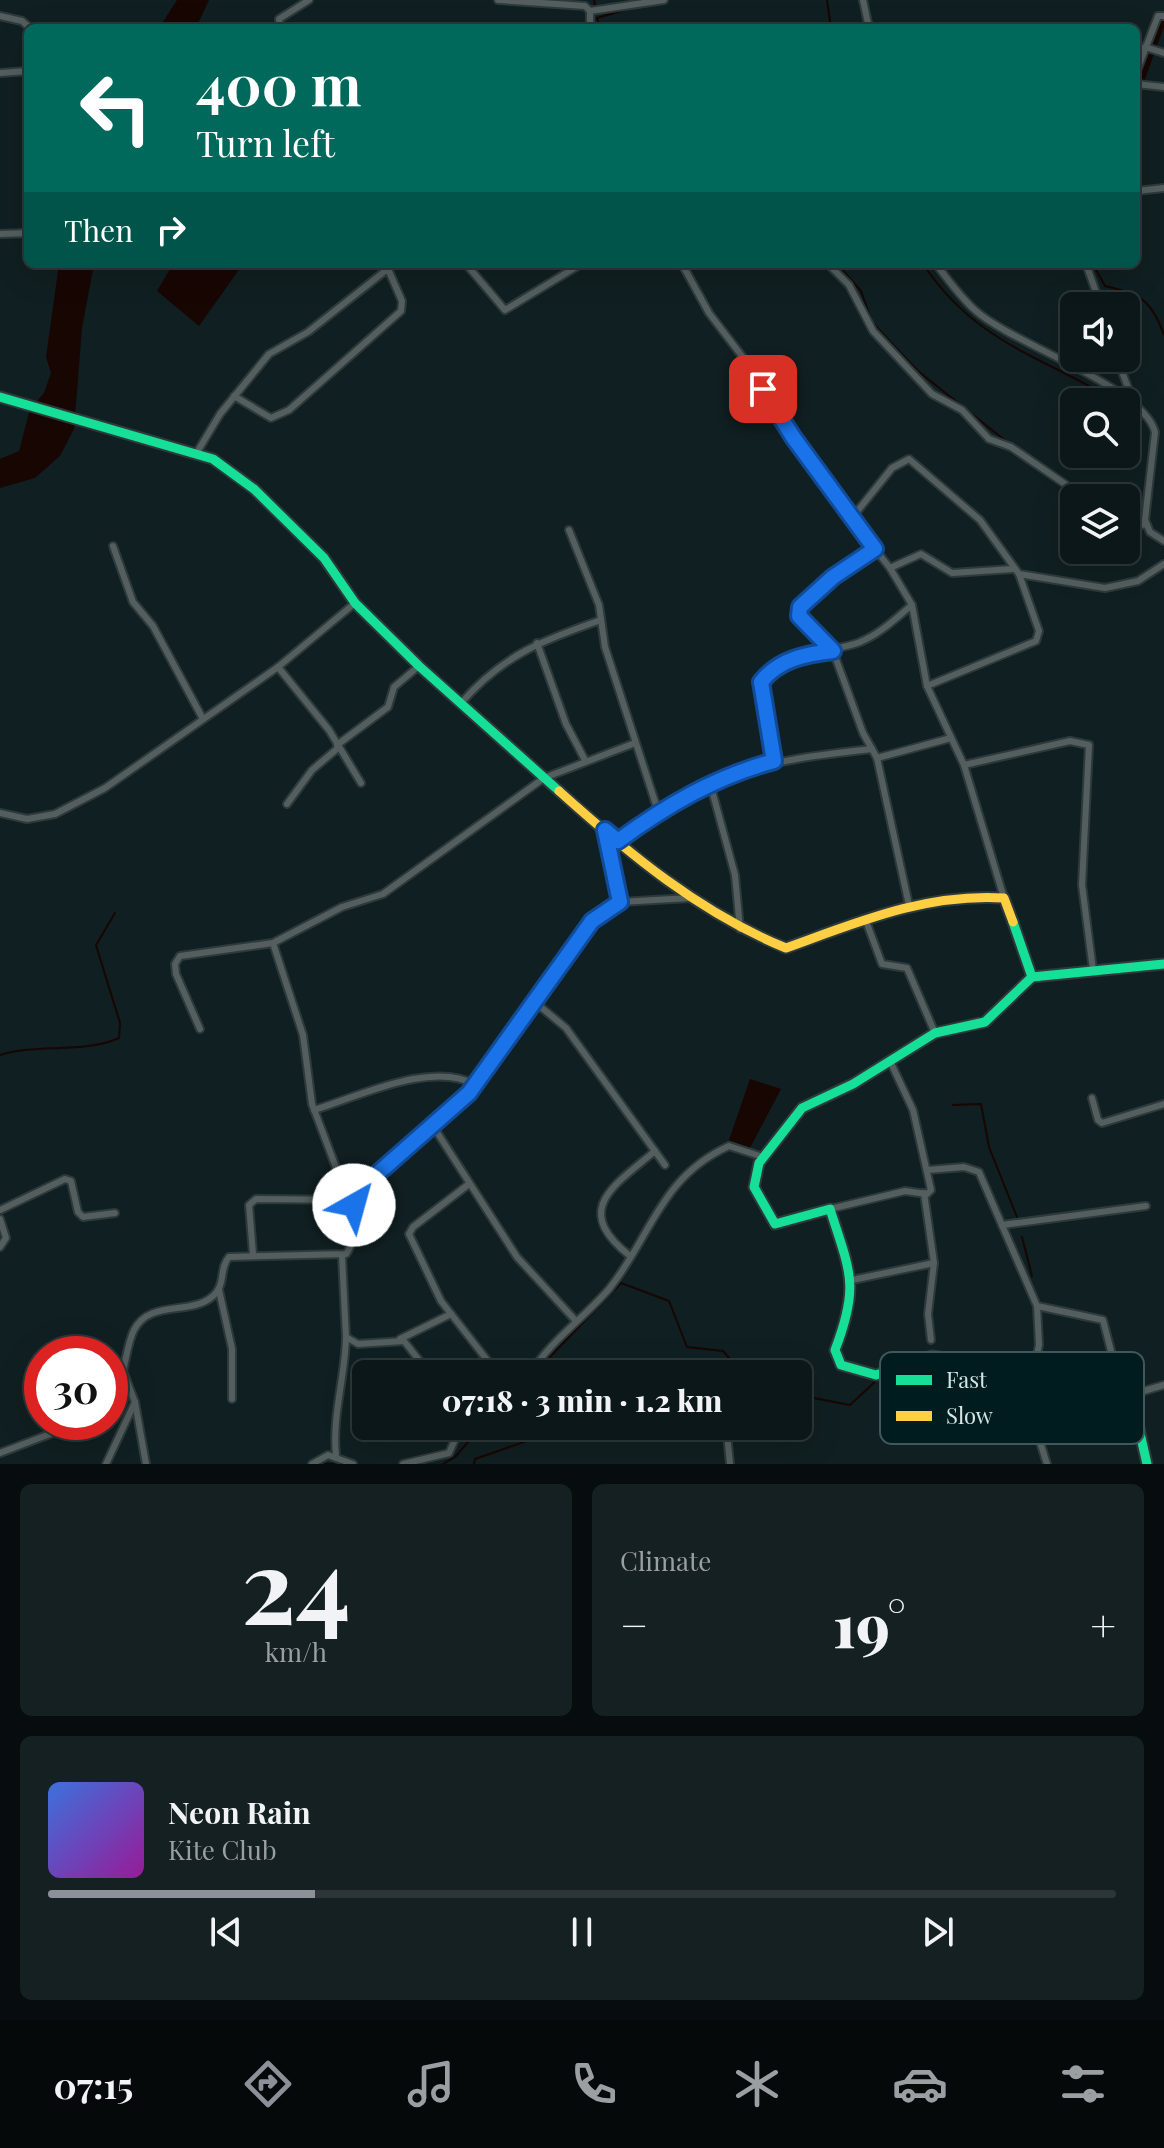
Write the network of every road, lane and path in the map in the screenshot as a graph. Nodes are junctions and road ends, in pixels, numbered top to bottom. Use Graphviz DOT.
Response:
graph roads {
  1 [pos="309,0"];
  2 [pos="498,0"];
  3 [pos="664,0"];
  4 [pos="863,0"];
  5 [pos="587,6"];
  6 [pos="0,16"];
  7 [pos="1164,16"];
  8 [pos="25,24"];
  9 [pos="280,24"];
  10 [pos="868,24"];
  11 [pos="1145,47"];
  12 [pos="1164,53"];
  13 [pos="1140,61"];
  14 [pos="24,71"];
  15 [pos="0,73"];
  16 [pos="1164,76"];
  17 [pos="1140,84"];
  18 [pos="1163,86"];
  19 [pos="1164,188"];
  20 [pos="1140,191"];
  21 [pos="24,233"];
  22 [pos="0,234"];
  23 [pos="388,268"];
  24 [pos="392,268"];
  25 [pos="469,268"];
  26 [pos="574,268"];
  27 [pos="684,268"];
  28 [pos="832,268"];
  29 [pos="939,268"];
  30 [pos="1087,268"];
  31 [pos="1096,292"];
  32 [pos="1111,388"];
  33 [pos="234,396"];
  34 [pos="0,397"];
  35 [pos="1140,411"];
  36 [pos="196,454"];
  37 [pos="1065,484"];
  38 [pos="851,519"];
  39 [pos="1146,524"];
  40 [pos="1140,525"];
  41 [pos="569,530"];
  42 [pos="1164,541"];
  43 [pos="113,546"];
  44 [pos="875,549"];
  45 [pos="1164,564"];
  46 [pos="890,568"];
  47 [pos="1016,571"];
  48 [pos="355,603"];
  49 [pos="912,605"];
  50 [pos="601,620"];
  51 [pos="537,643"];
  52 [pos="833,651"];
  53 [pos="419,666"];
  54 [pos="278,667"];
  55 [pos="927,686"];
  56 [pos="461,703"];
  57 [pos="203,719"];
  58 [pos="951,738"];
  59 [pos="635,743"];
  60 [pos="338,747"];
  61 [pos="872,749"];
  62 [pos="877,758"];
  63 [pos="585,760"];
  64 [pos="774,761"];
  65 [pos="964,765"];
  66 [pos="544,778"];
  67 [pos="361,783"];
  68 [pos="710,783"];
  69 [pos="287,804"];
  70 [pos="658,811"];
  71 [pos="0,813"];
  72 [pos="605,830"];
  73 [pos="618,841"];
  74 [pos="690,898"];
  75 [pos="1004,898"];
  76 [pos="620,902"];
  77 [pos="909,905"];
  78 [pos="866,921"];
  79 [pos="740,929"];
  80 [pos="273,943"];
  81 [pos="1164,964"];
  82 [pos="1093,970"];
  83 [pos="1032,977"];
  84 [pos="536,1003"];
  85 [pos="200,1029"];
  86 [pos="935,1033"];
  87 [pos="890,1061"];
  88 [pos="476,1085"];
  89 [pos="1092,1098"];
  90 [pos="1164,1104"];
  91 [pos="314,1110"];
  92 [pos="433,1126"];
  93 [pos="655,1151"];
  94 [pos="763,1157"];
  95 [pos="665,1165"];
  96 [pos="928,1170"];
  97 [pos="469,1184"];
  98 [pos="924,1193"];
  99 [pos="355,1200"];
  100 [pos="1146,1206"];
  101 [pos="830,1209"];
  102 [pos="0,1210"];
  103 [pos="115,1213"];
  104 [pos="0,1219"];
  105 [pos="1002,1225"];
  106 [pos="0,1247"];
  107 [pos="253,1254"];
  108 [pos="342,1256"];
  109 [pos="630,1256"];
  110 [pos="934,1263"];
  111 [pos="852,1280"];
  112 [pos="219,1290"];
  113 [pos="1037,1306"];
  114 [pos="451,1314"];
  115 [pos="576,1321"];
  116 [pos="346,1337"];
  117 [pos="400,1339"];
  118 [pos="931,1340"];
  119 [pos="128,1350"];
  120 [pos="1038,1352"];
  121 [pos="1111,1352"];
  122 [pos="486,1359"];
  123 [pos="418,1360"];
  124 [pos="539,1360"];
  125 [pos="880,1374"];
  126 [pos="128,1384"];
  127 [pos="1164,1385"];
  128 [pos="1144,1391"];
  129 [pos="232,1399"];
  130 [pos="135,1402"];
  131 [pos="34,1440"];
  132 [pos="455,1440"];
  133 [pos="728,1440"];
  134 [pos="1041,1444"];
  135 [pos="1142,1444"];
  136 [pos="0,1453"];
  137 [pos="336,1456"];
  138 [pos="106,1464"];
  139 [pos="146,1464"];
  140 [pos="312,1464"];
  141 [pos="353,1464"];
  142 [pos="403,1464"];
  143 [pos="730,1464"];
  144 [pos="1047,1464"];
  145 [pos="1147,1464"];
  1 -- 9 [label="street"];
  2 -- 5 [label="street"];
  3 -- 5 [label="street"];
  4 -- 10 [label="street"];
  6 -- 8 [label="street"];
  7 -- 11 [label="street"];
  11 -- 12 [label="street"];
  11 -- 13 [label="street"];
  14 -- 15 [label="street"];
  16 -- 18 [label="street"];
  17 -- 18 [label="street"];
  19 -- 20 [label="street"];
  21 -- 22 [label="street"];
  23 -- 33 [label="street"];
  24 -- 33 [label="street"];
  25 -- 26 [label="street"];
  27 -- 38 [label="street"];
  28 -- 37 [label="street"];
  29 -- 32 [label="street"];
  30 -- 31 [label="street"];
  33 -- 36 [label="street"];
  34 -- 36 [label="street"];
  35 -- 39 [label="street"];
  36 -- 48 [label="street"];
  38 -- 44 [label="street"];
  38 -- 47 [label="street"];
  39 -- 40 [label="street"];
  39 -- 42 [label="street"];
  41 -- 50 [label="street"];
  43 -- 57 [label="street"];
  44 -- 46 [label="street"];
  44 -- 52 [label="street"];
  45 -- 47 [label="street"];
  46 -- 47 [label="street"];
  46 -- 49 [label="street"];
  47 -- 55 [label="street"];
  48 -- 53 [label="street"];
  48 -- 54 [label="street"];
  49 -- 52 [label="street"];
  49 -- 55 [label="street"];
  50 -- 51 [label="street"];
  50 -- 59 [label="street"];
  51 -- 56 [label="street"];
  51 -- 63 [label="street"];
  52 -- 61 [label="street"];
  52 -- 64 [label="street"];
  53 -- 56 [label="street"];
  53 -- 60 [label="street"];
  54 -- 57 [label="street"];
  54 -- 60 [label="street"];
  55 -- 58 [label="street"];
  56 -- 66 [label="street"];
  57 -- 71 [label="street"];
  58 -- 62 [label="street"];
  58 -- 65 [label="street"];
  59 -- 63 [label="street"];
  59 -- 70 [label="street"];
  60 -- 67 [label="street"];
  60 -- 69 [label="street"];
  61 -- 62 [label="street"];
  61 -- 64 [label="street"];
  62 -- 77 [label="street"];
  63 -- 66 [label="street"];
  64 -- 68 [label="street"];
  65 -- 75 [label="street"];
  65 -- 82 [label="street"];
  66 -- 72 [label="street"];
  66 -- 80 [label="street"];
  68 -- 70 [label="street"];
  68 -- 79 [label="street"];
  70 -- 73 [label="street"];
  72 -- 73 [label="street"];
  72 -- 76 [label="street"];
  73 -- 74 [label="street"];
  74 -- 76 [label="street"];
  74 -- 79 [label="street"];
  75 -- 77 [label="street"];
  75 -- 83 [label="street"];
  76 -- 84 [label="street"];
  77 -- 78 [label="street"];
  78 -- 79 [label="street"];
  78 -- 86 [label="street"];
  80 -- 85 [label="street"];
  80 -- 91 [label="street"];
  81 -- 82 [label="street"];
  82 -- 83 [label="street"];
  83 -- 86 [label="street"];
  84 -- 88 [label="street"];
  84 -- 93 [label="street"];
  86 -- 87 [label="street"];
  87 -- 94 [label="street"];
  87 -- 96 [label="street"];
  88 -- 91 [label="street"];
  88 -- 92 [label="street"];
  89 -- 90 [label="street"];
  91 -- 99 [label="street"];
  92 -- 97 [label="street"];
  92 -- 99 [label="street"];
  93 -- 95 [label="street"];
  93 -- 109 [label="street"];
  94 -- 101 [label="street"];
  94 -- 109 [label="street"];
  96 -- 98 [label="street"];
  96 -- 105 [label="street"];
  97 -- 114 [label="street"];
  97 -- 115 [label="street"];
  98 -- 101 [label="street"];
  98 -- 110 [label="street"];
  99 -- 107 [label="street"];
  99 -- 108 [label="street"];
  100 -- 105 [label="street"];
  101 -- 111 [label="street"];
  102 -- 103 [label="street"];
  104 -- 106 [label="street"];
  105 -- 113 [label="street"];
  107 -- 108 [label="street"];
  107 -- 112 [label="street"];
  108 -- 116 [label="street"];
  109 -- 115 [label="street"];
  110 -- 111 [label="street"];
  110 -- 118 [label="street"];
  111 -- 125 [label="street"];
  112 -- 119 [label="street"];
  112 -- 129 [label="street"];
  113 -- 120 [label="street"];
  113 -- 121 [label="street"];
  114 -- 117 [label="street"];
  114 -- 122 [label="street"];
  115 -- 124 [label="street"];
  116 -- 117 [label="street"];
  116 -- 137 [label="street"];
  117 -- 123 [label="street"];
  126 -- 130 [label="street"];
  127 -- 128 [label="street"];
  130 -- 138 [label="street"];
  130 -- 139 [label="street"];
  131 -- 136 [label="street"];
  132 -- 142 [label="street"];
  133 -- 143 [label="street"];
  134 -- 144 [label="street"];
  135 -- 145 [label="street"];
  137 -- 140 [label="street"];
  137 -- 141 [label="street"];
}
